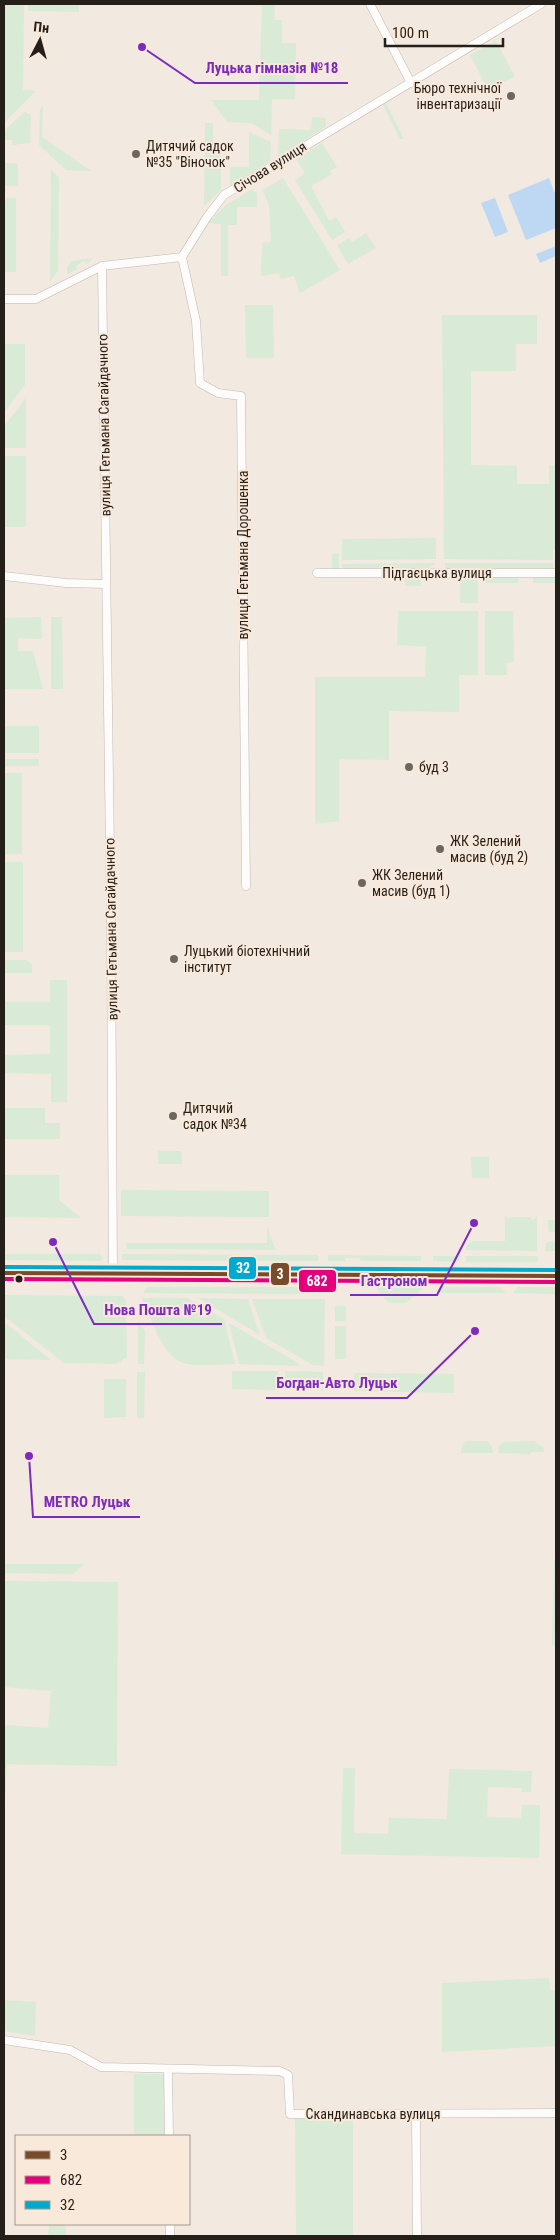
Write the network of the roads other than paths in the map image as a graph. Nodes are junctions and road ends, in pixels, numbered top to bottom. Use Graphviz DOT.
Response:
graph roads {
  1 [pos="370,4"];
  2 [pos="541,4"];
  3 [pos="411,82"];
  4 [pos="182,257"];
  5 [pos="102,266"];
  6 [pos="4,299"];
  7 [pos="317,573"];
  8 [pos="556,573"];
  9 [pos="4,576"];
  10 [pos="106,584"];
  11 [pos="246,886"];
  12 [pos="4,1273"];
  13 [pos="113,1274"];
  14 [pos="556,1276"];
  15 [pos="4,2040"];
  16 [pos="168,2070"];
  17 [pos="556,2113"];
  18 [pos="416,2114"];
  19 [pos="169,2135"];
  20 [pos="417,2236"];
  1 -- 3 [label="street"];
  2 -- 3 [label="street, Січова вулиця"];
  3 -- 4 [label="street, Січова вулиця"];
  4 -- 5 [label="street"];
  4 -- 11 [label="street, вулиця Гетьмана Дорошенка"];
  5 -- 6 [label="street"];
  5 -- 10 [label="street, вулиця Гетьмана Сагайдачного"];
  7 -- 8 [label="street, Підгаєцька вулиця"];
  9 -- 10 [label="street"];
  10 -- 13 [label="street, вулиця Гетьмана Сагайдачного"];
  12 -- 13 [label="main road"];
  13 -- 14 [label="main road"];
  15 -- 16 [label="street"];
  16 -- 18 [label="street, Скандинавська вулиця"];
  16 -- 19 [label="street"];
  17 -- 18 [label="street, Скандинавська вулиця"];
  18 -- 20 [label="street"];
}
